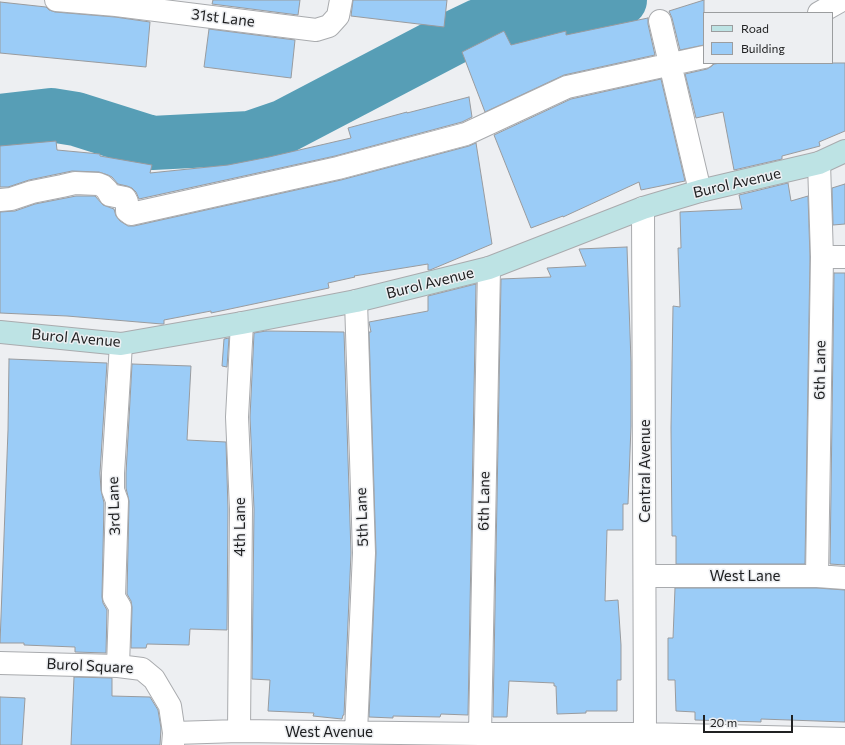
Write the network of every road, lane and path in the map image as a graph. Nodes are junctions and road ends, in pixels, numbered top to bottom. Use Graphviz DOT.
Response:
graph roads {
  1 [pos="56,0"];
  2 [pos="842,0"];
  3 [pos="116,3"];
  4 [pos="340,8"];
  5 [pos="821,12"];
  6 [pos="660,21"];
  7 [pos="703,57"];
  8 [pos="670,65"];
  9 [pos="845,151"];
  10 [pos="819,163"];
  11 [pos="700,191"];
  12 [pos="0,200"];
  13 [pos="643,208"];
  14 [pos="822,256"];
  15 [pos="845,257"];
  16 [pos="489,268"];
  17 [pos="356,302"];
  18 [pos="242,323"];
  19 [pos="0,332"];
  20 [pos="121,344"];
  21 [pos="645,576"];
  22 [pos="817,576"];
  23 [pos="845,578"];
  24 [pos="0,663"];
  25 [pos="118,666"];
  26 [pos="239,732"];
  27 [pos="356,732"];
  28 [pos="480,734"];
  29 [pos="646,734"];
  30 [pos="173,739"];
  31 [pos="845,739"];
  1 -- 3 [label="street, 31st Lane"];
  2 -- 5 [label="street"];
  3 -- 4 [label="street, 31st Lane"];
  6 -- 8 [label="street"];
  7 -- 8 [label="street"];
  8 -- 11 [label="street"];
  8 -- 12 [label="street"];
  9 -- 10 [label="street, Burol Avenue"];
  10 -- 11 [label="street, Burol Avenue"];
  10 -- 14 [label="street, 6th Lane"];
  11 -- 13 [label="street, Burol Avenue"];
  13 -- 16 [label="street, Burol Avenue"];
  13 -- 21 [label="street, Central Avenue"];
  14 -- 15 [label="street"];
  14 -- 22 [label="street, 6th Lane"];
  16 -- 17 [label="street, Burol Avenue"];
  16 -- 28 [label="street, 6th Lane"];
  17 -- 18 [label="street, Burol Avenue"];
  17 -- 27 [label="street, 5th Lane"];
  18 -- 20 [label="street, Burol Avenue"];
  18 -- 26 [label="street, 4th Lane"];
  19 -- 20 [label="street, Burol Avenue"];
  20 -- 25 [label="street, 3rd Lane"];
  21 -- 22 [label="street, West Lane"];
  21 -- 29 [label="street, Central Avenue"];
  22 -- 23 [label="street, West Lane"];
  24 -- 25 [label="street, Burol Square"];
  25 -- 30 [label="street, Burol Square"];
  26 -- 27 [label="street, West Avenue"];
  26 -- 30 [label="street, West Avenue"];
  27 -- 28 [label="street, West Avenue"];
  28 -- 29 [label="street, West Avenue"];
  29 -- 31 [label="street, West Avenue"];
}
